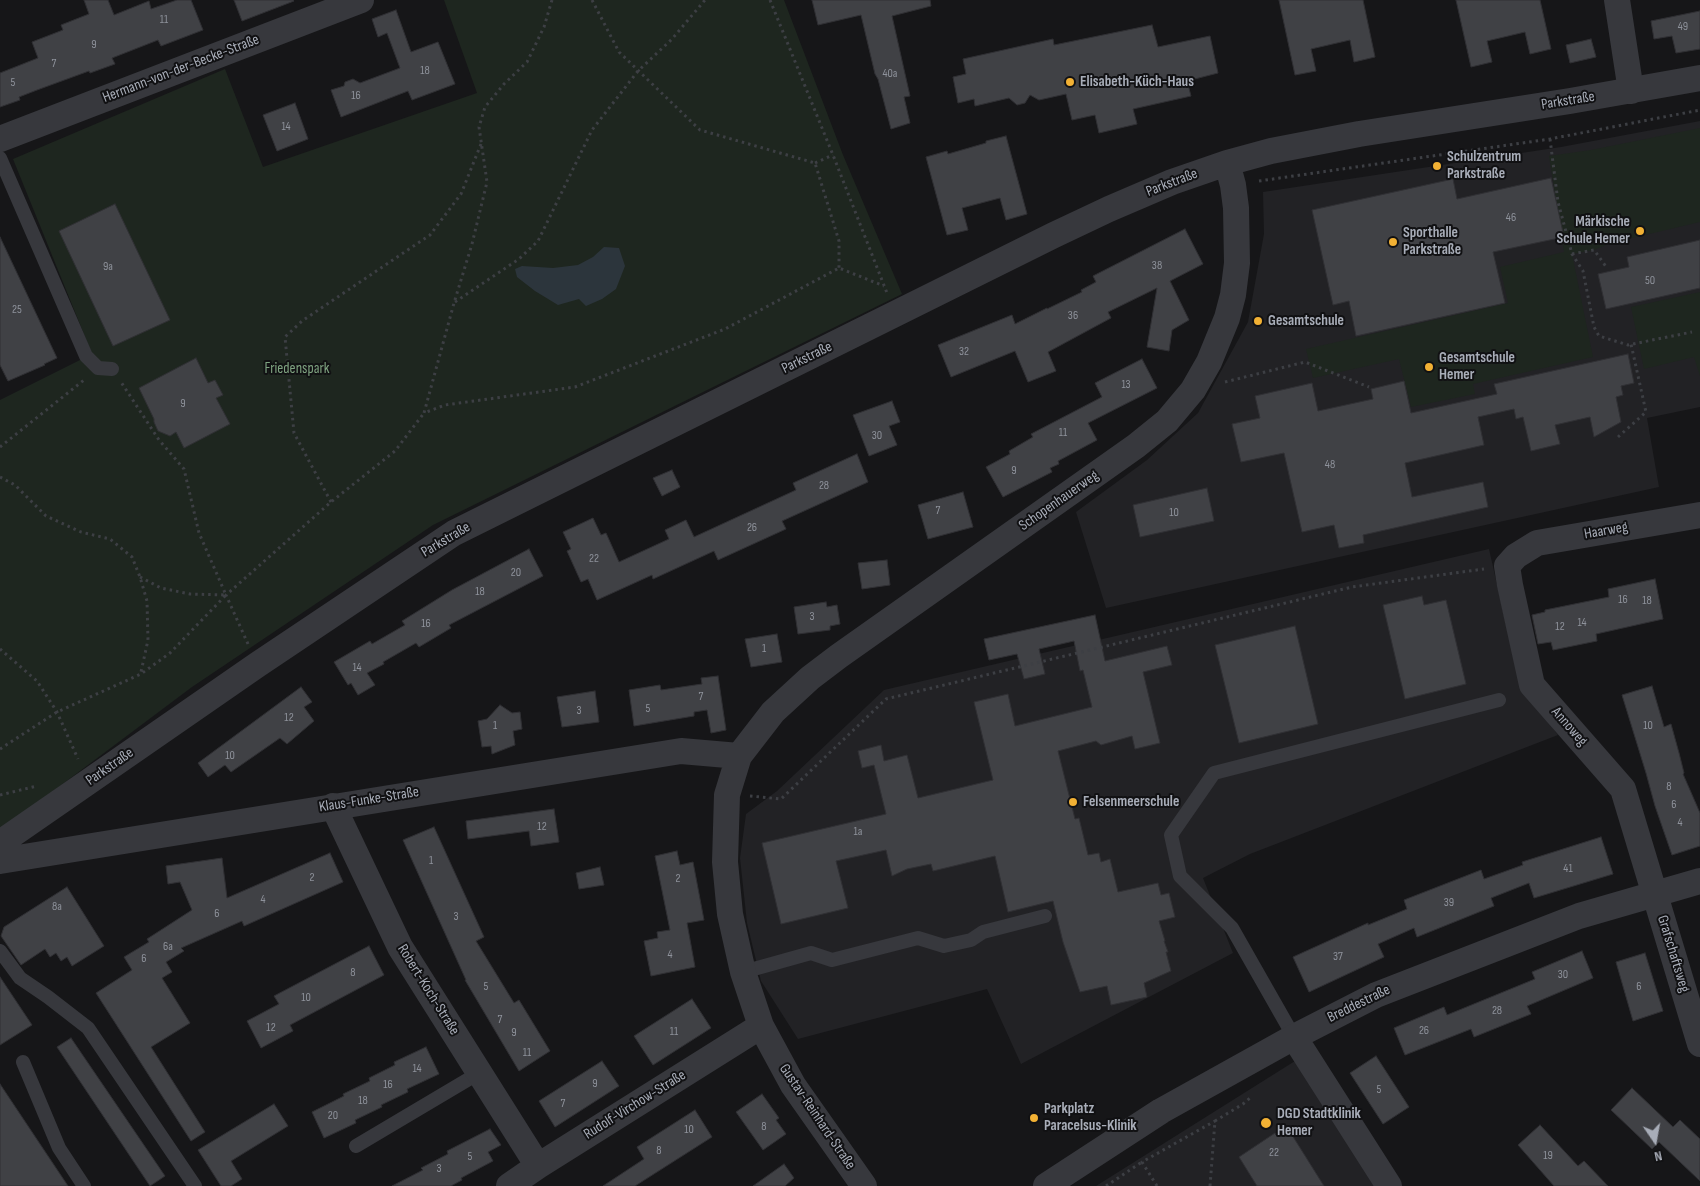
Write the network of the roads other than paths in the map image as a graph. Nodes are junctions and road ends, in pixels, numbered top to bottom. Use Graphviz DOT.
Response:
graph roads {
  1 [pos="361,0"];
  2 [pos="1617,0"];
  3 [pos="1700,78"];
  4 [pos="1631,91"];
  5 [pos="0,139"];
  6 [pos="0,158"];
  7 [pos="1230,174"];
  8 [pos="105,369"];
  9 [pos="1700,515"];
  10 [pos="1511,561"];
  11 [pos="1499,700"];
  12 [pos="739,756"];
  13 [pos="333,806"];
  14 [pos="0,843"];
  15 [pos="0,861"];
  16 [pos="1700,882"];
  17 [pos="1655,893"];
  18 [pos="1046,916"];
  19 [pos="0,951"];
  20 [pos="743,972"];
  21 [pos="761,1026"];
  22 [pos="1294,1037"];
  23 [pos="1700,1044"];
  24 [pos="23,1062"];
  25 [pos="479,1073"];
  26 [pos="356,1146"];
  27 [pos="538,1166"];
  28 [pos="84,1186"];
  29 [pos="195,1186"];
  30 [pos="509,1186"];
  31 [pos="864,1186"];
  32 [pos="1046,1186"];
  33 [pos="1389,1186"];
  1 -- 5 [label="street, Hermann-von-der-Becke-Straße"];
  2 -- 4 [label="street"];
  3 -- 4 [label="street, Parkstraße"];
  4 -- 7 [label="street, Parkstraße"];
  6 -- 8 [label="lane"];
  7 -- 12 [label="street, Schopenhauerweg"];
  7 -- 14 [label="street, Parkstraße"];
  9 -- 10 [label="street, Haarweg"];
  10 -- 17 [label="street, Annoweg"];
  11 -- 22 [label="lane"];
  12 -- 13 [label="street, Klaus-Funke-Straße"];
  12 -- 20 [label="street, Gustav-Reinhard-Straße"];
  13 -- 15 [label="street, Klaus-Funke-Straße"];
  13 -- 25 [label="street, Robert-Koch-Straße"];
  16 -- 17 [label="street, Breddestraße"];
  17 -- 22 [label="street, Breddestraße"];
  17 -- 23 [label="street, Grafschaftsweg"];
  18 -- 20 [label="lane"];
  19 -- 29 [label="lane"];
  20 -- 21 [label="street, Gustav-Reinhard-Straße"];
  21 -- 27 [label="street, Rudolf-Virchow-Straße"];
  21 -- 31 [label="street, Gustav-Reinhard-Straße"];
  22 -- 32 [label="street, Breddestraße"];
  22 -- 33 [label="street"];
  24 -- 28 [label="lane"];
  25 -- 26 [label="lane"];
  25 -- 27 [label="street, Robert-Koch-Straße"];
  27 -- 30 [label="street, Rudolf-Virchow-Straße"];
}
